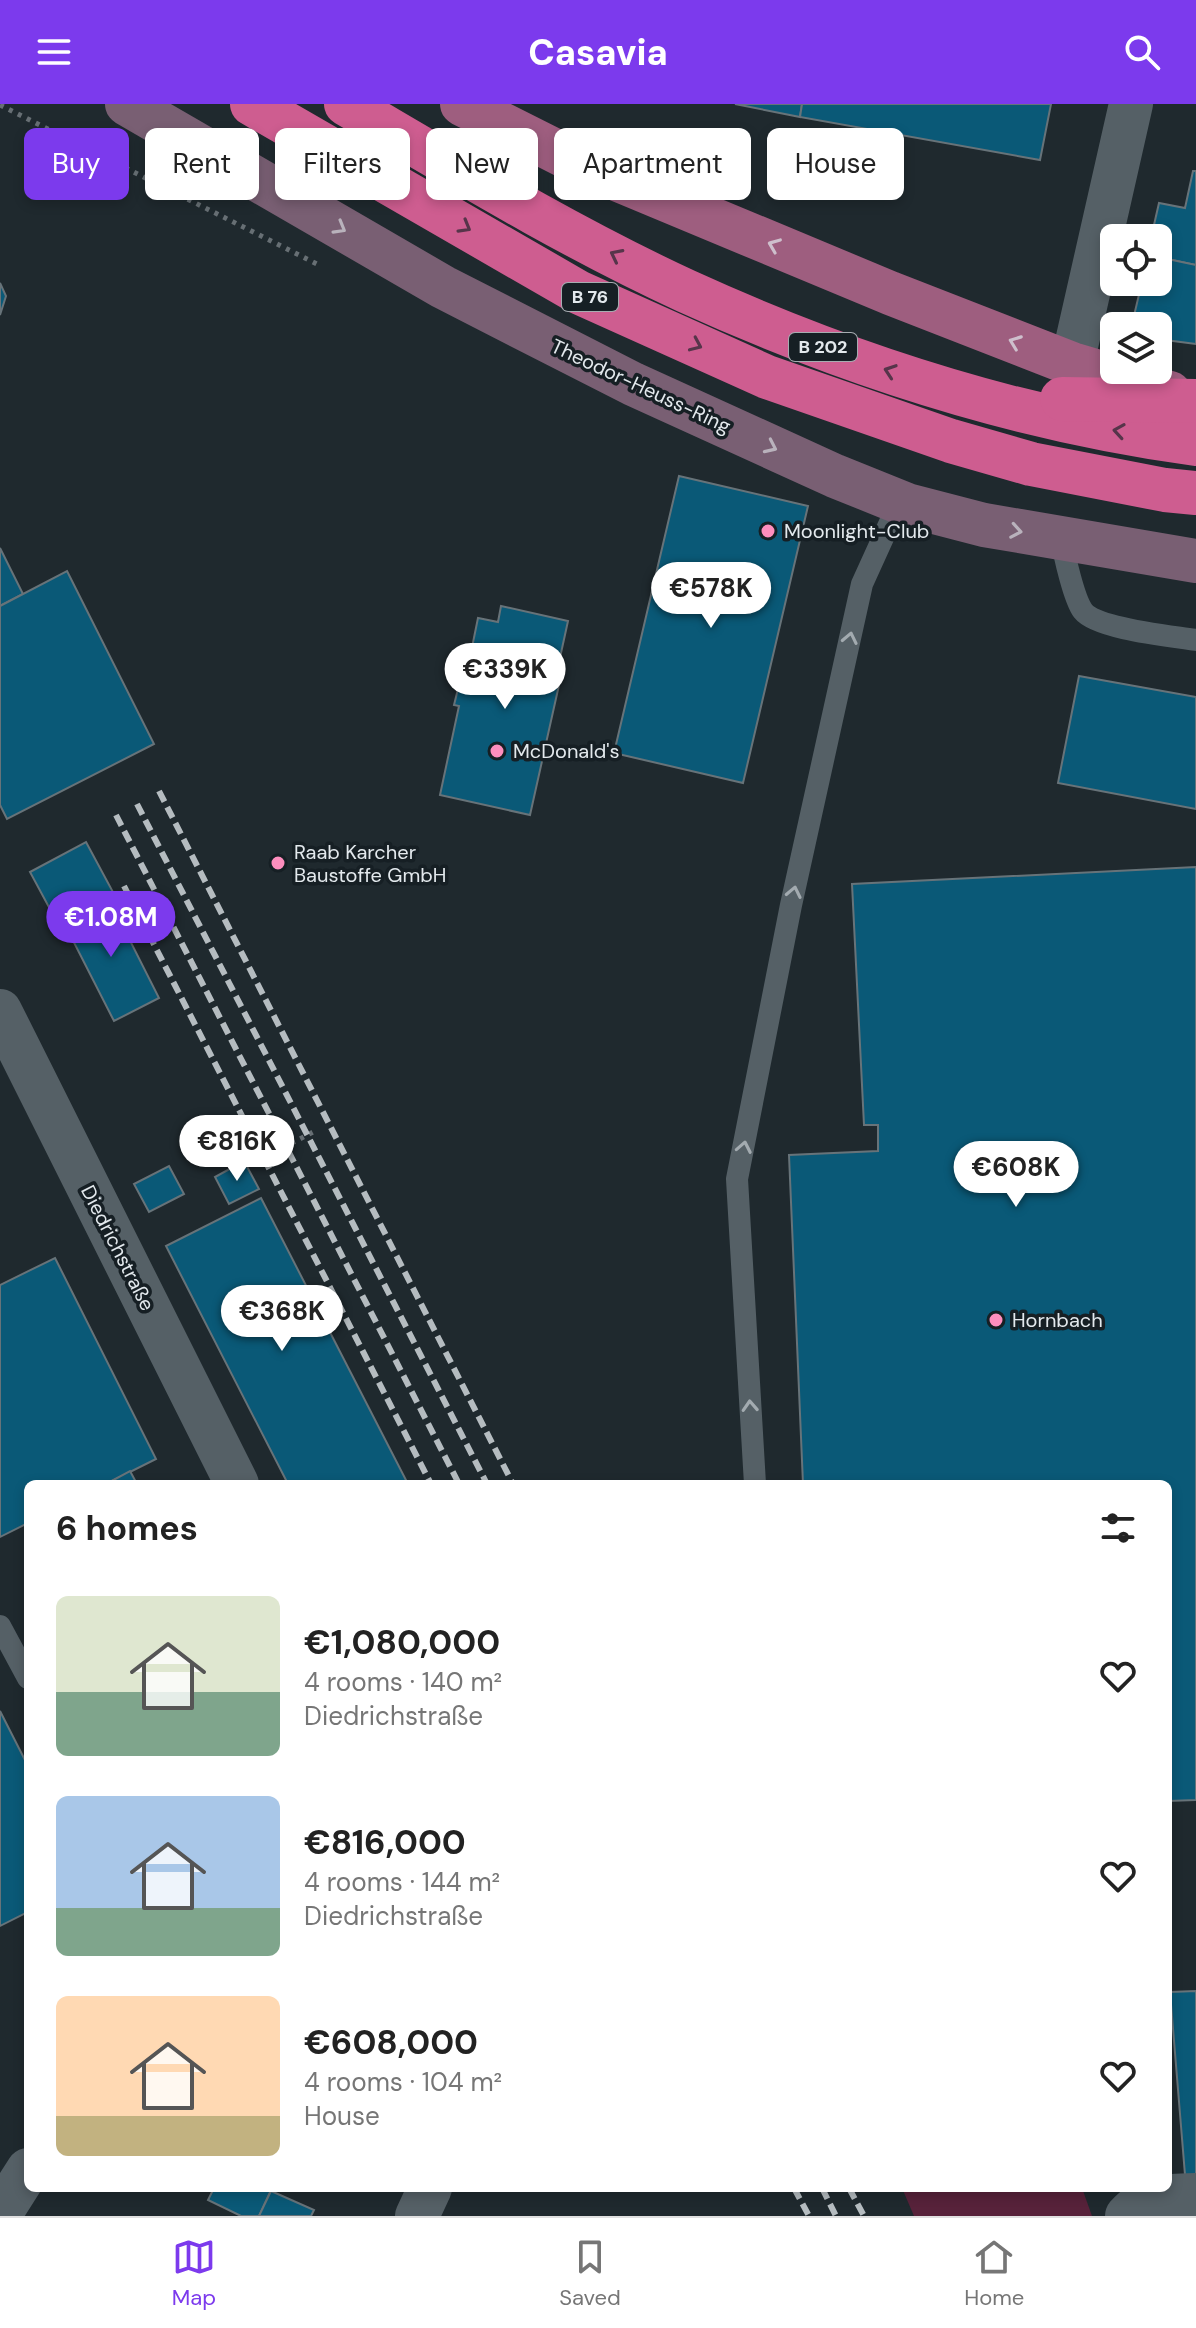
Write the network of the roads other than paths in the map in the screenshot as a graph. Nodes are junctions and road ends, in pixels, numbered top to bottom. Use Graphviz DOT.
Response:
graph roads {
  1 [pos="127,104"];
  2 [pos="252,104"];
  3 [pos="346,104"];
  4 [pos="462,104"];
  5 [pos="1131,104"];
  6 [pos="1072,364"];
  7 [pos="964,396"];
  8 [pos="1196,400"];
  9 [pos="1196,444"];
  10 [pos="1196,493"];
  11 [pos="907,505"];
  12 [pos="1062,540"];
  13 [pos="1196,561"];
  14 [pos="1196,640"];
  15 [pos="0,1011"];
  16 [pos="235,1480"];
  17 [pos="755,1480"];
  18 [pos="0,1626"];
  19 [pos="24,1671"];
  20 [pos="24,2176"];
  21 [pos="428,2192"];
  22 [pos="1196,2195"];
  23 [pos="1129,2203"];
  24 [pos="0,2214"];
  25 [pos="417,2216"];
  1 -- 11 [label="main road, Theodor-Heuss-Ring, one-way"];
  2 -- 10 [label="highway, B 76, one-way"];
  7 -- 3 [label="highway, B 202, one-way"];
  6 -- 4 [label="main road, one-way"];
  5 -- 6 [label="street"];
  6 -- 8 [label="main road"];
  7 -- 8 [label="highway"];
  9 -- 7 [label="highway, B 202, one-way"];
  11 -- 12 [label="main road, Theodor-Heuss-Ring, one-way"];
  17 -- 11 [label="lane, one-way"];
  12 -- 13 [label="main road, Theodor-Heuss-Ring"];
  12 -- 14 [label="lane"];
  15 -- 16 [label="street, Diedrichstraße"];
  18 -- 19 [label="lane"];
  20 -- 24 [label="street"];
  21 -- 25 [label="street"];
  22 -- 23 [label="street"];
}
